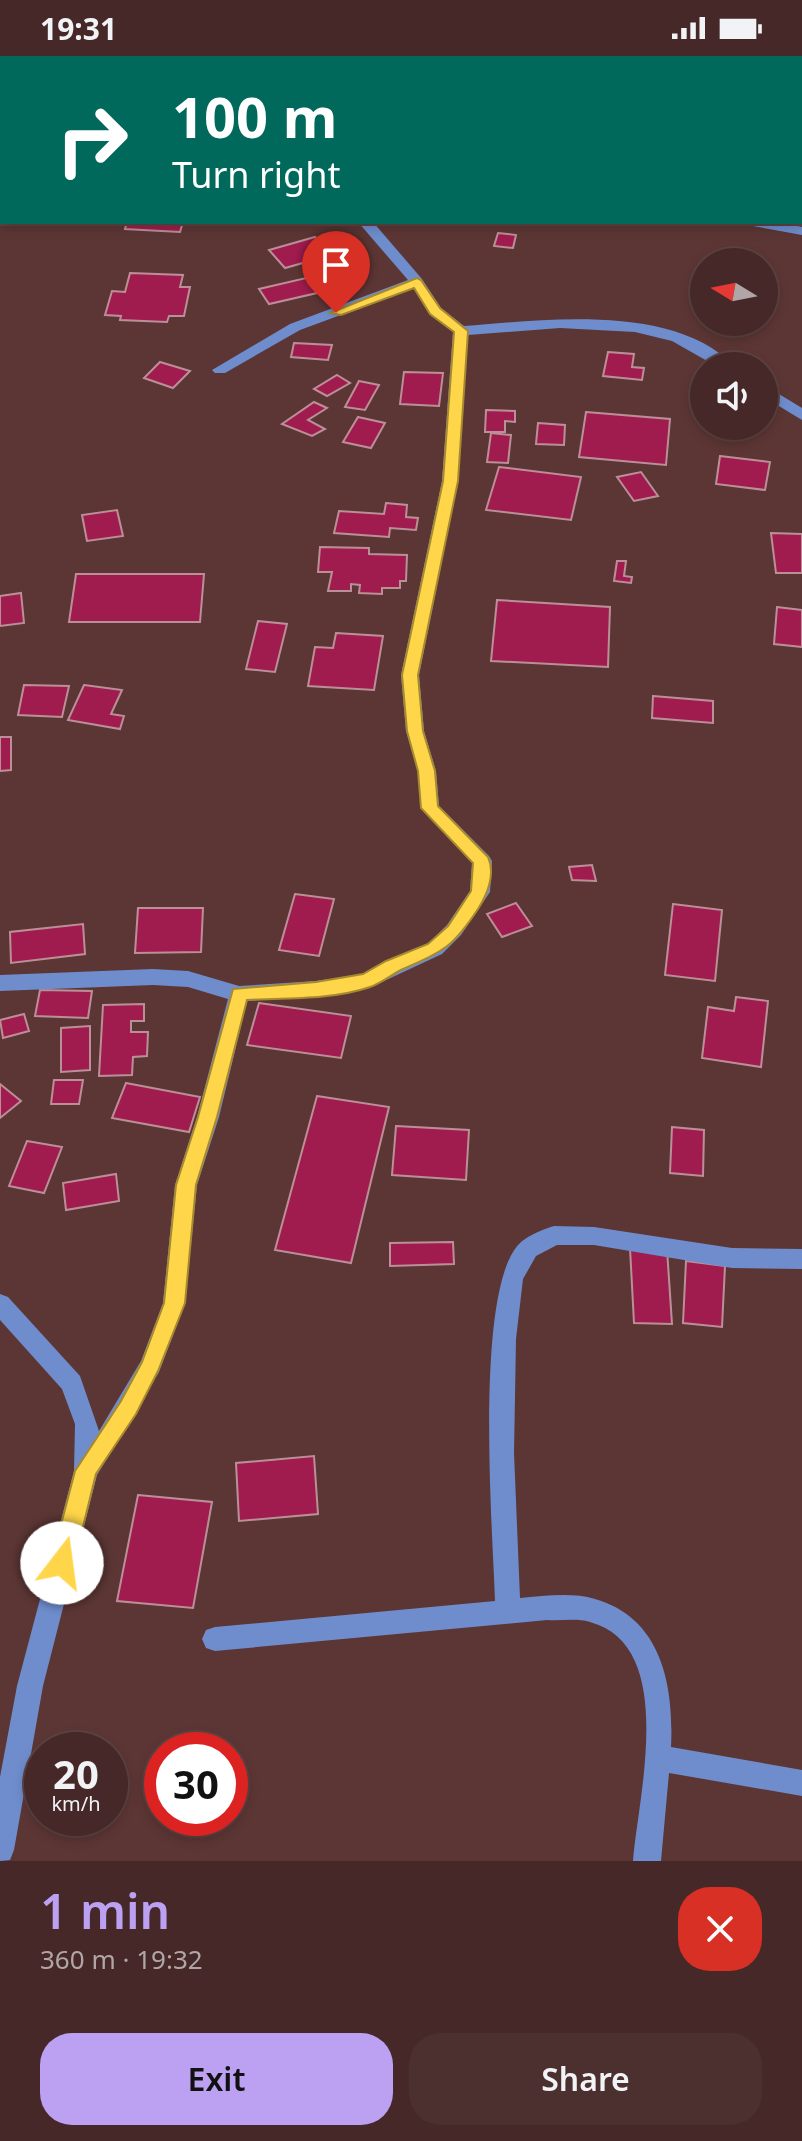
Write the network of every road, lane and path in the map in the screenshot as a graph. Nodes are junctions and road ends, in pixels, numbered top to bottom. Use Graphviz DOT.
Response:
graph roads {
  1 [pos="367,224"];
  2 [pos="764,224"];
  3 [pos="802,231"];
  4 [pos="417,282"];
  5 [pos="461,331"];
  6 [pos="703,352"];
  7 [pos="220,370"];
  8 [pos="778,399"];
  9 [pos="802,415"];
  10 [pos="0,983"];
  11 [pos="239,994"];
  12 [pos="802,1259"];
  13 [pos="0,1304"];
  14 [pos="86,1471"];
  15 [pos="508,1613"];
  16 [pos="215,1639"];
  17 [pos="660,1758"];
  18 [pos="802,1783"];
  19 [pos="0,1850"];
  20 [pos="647,1861"];
  1 -- 4 [label="street"];
  2 -- 3 [label="street"];
  4 -- 5 [label="street"];
  4 -- 7 [label="street"];
  5 -- 6 [label="street"];
  5 -- 11 [label="street"];
  8 -- 9 [label="street"];
  10 -- 11 [label="street"];
  11 -- 14 [label="street"];
  12 -- 15 [label="street"];
  13 -- 14 [label="street"];
  14 -- 19 [label="street"];
  15 -- 16 [label="street"];
  15 -- 17 [label="street"];
  17 -- 18 [label="street"];
  17 -- 20 [label="street"];
}
